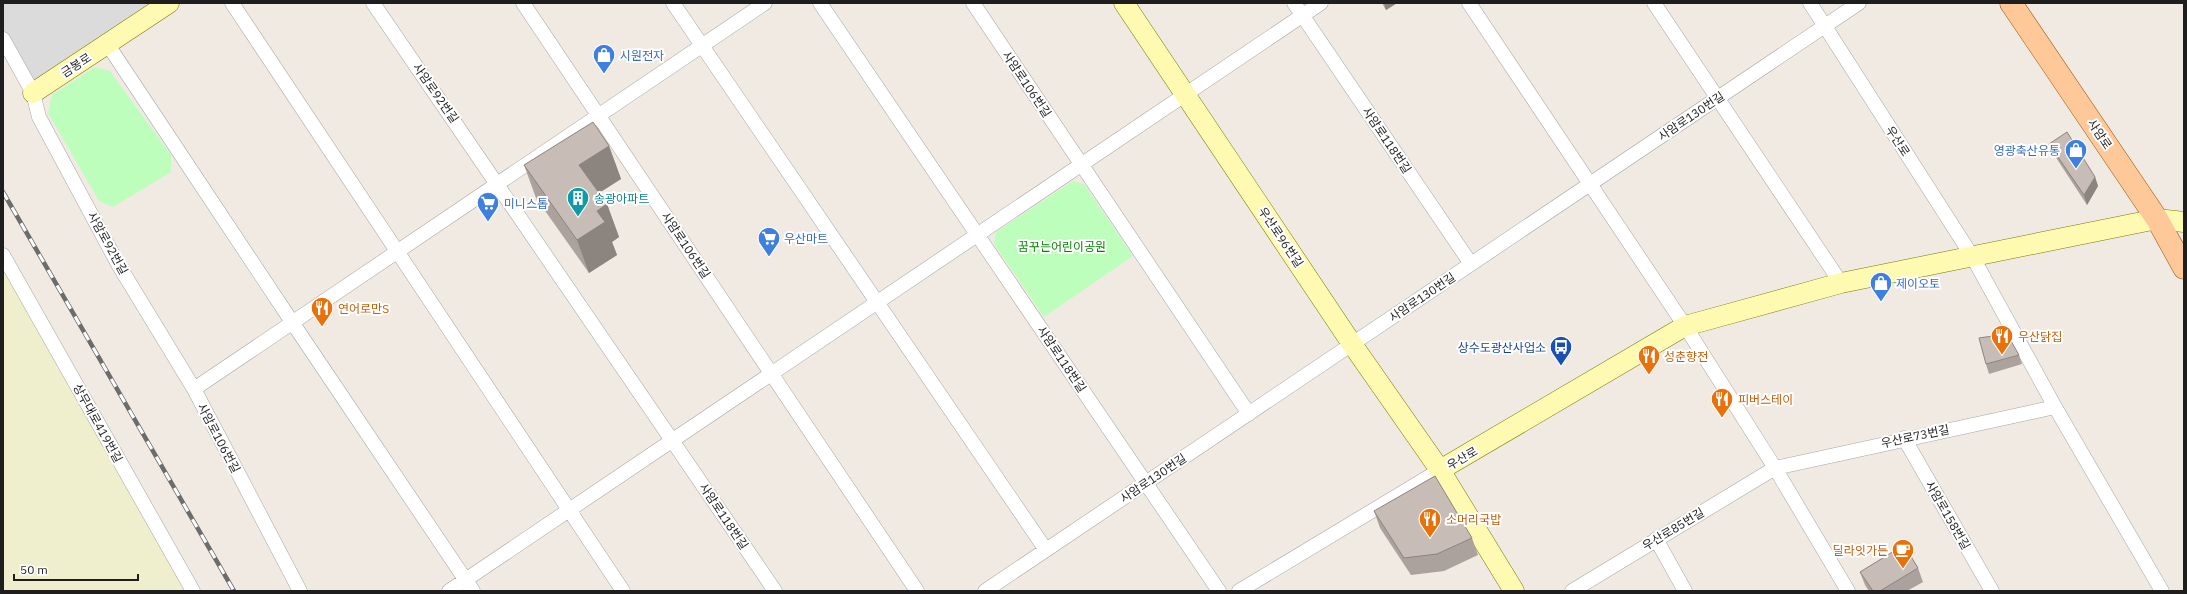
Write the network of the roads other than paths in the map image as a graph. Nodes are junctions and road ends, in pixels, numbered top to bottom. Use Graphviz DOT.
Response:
graph roads {
  1 [pos="169,3"];
  2 [pos="232,3"];
  3 [pos="373,3"];
  4 [pos="523,3"];
  5 [pos="673,3"];
  6 [pos="765,3"];
  7 [pos="820,3"];
  8 [pos="973,3"];
  9 [pos="1124,3"];
  10 [pos="1294,3"];
  11 [pos="1321,3"];
  12 [pos="1469,3"];
  13 [pos="1654,3"];
  14 [pos="1810,3"];
  15 [pos="1858,3"];
  16 [pos="2011,3"];
  17 [pos="1302,15"];
  18 [pos="1825,26"];
  19 [pos="3,39"];
  20 [pos="108,45"];
  21 [pos="702,46"];
  22 [pos="33,92"];
  23 [pos="1185,95"];
  24 [pos="1718,98"];
  25 [pos="599,115"];
  26 [pos="1082,165"];
  27 [pos="498,183"];
  28 [pos="1590,184"];
  29 [pos="2157,219"];
  30 [pos="2184,222"];
  31 [pos="978,235"];
  32 [pos="396,252"];
  33 [pos="3,255"];
  34 [pos="1972,256"];
  35 [pos="1471,264"];
  36 [pos="2184,268"];
  37 [pos="1841,283"];
  38 [pos="878,303"];
  39 [pos="292,322"];
  40 [pos="1685,326"];
  41 [pos="1352,344"];
  42 [pos="772,374"];
  43 [pos="194,389"];
  44 [pos="2055,407"];
  45 [pos="1249,414"];
  46 [pos="1904,438"];
  47 [pos="673,441"];
  48 [pos="1775,468"];
  49 [pos="1440,470"];
  50 [pos="1146,483"];
  51 [pos="569,509"];
  52 [pos="1656,539"];
  53 [pos="1046,550"];
  54 [pos="469,585"];
  55 [pos="193,591"];
  56 [pos="300,591"];
  57 [pos="449,591"];
  58 [pos="623,591"];
  59 [pos="776,591"];
  60 [pos="917,591"];
  61 [pos="985,591"];
  62 [pos="1219,591"];
  63 [pos="1239,591"];
  64 [pos="1514,591"];
  65 [pos="1572,591"];
  66 [pos="1685,591"];
  67 [pos="1848,591"];
  68 [pos="1992,591"];
  69 [pos="2162,591"];
  1 -- 20 [label="street, 금봉로"];
  2 -- 32 [label="street"];
  3 -- 27 [label="street, 사암로92번길"];
  4 -- 25 [label="street"];
  5 -- 21 [label="street"];
  6 -- 21 [label="street, 사암로106번길"];
  7 -- 31 [label="street"];
  8 -- 26 [label="street, 사암로106번길"];
  9 -- 23 [label="street, 우산로96번길"];
  10 -- 17 [label="street"];
  11 -- 17 [label="street"];
  12 -- 28 [label="street"];
  13 -- 24 [label="street"];
  14 -- 18 [label="street"];
  15 -- 18 [label="street, 사암로130번길"];
  16 -- 29 [label="main road, 사암로"];
  17 -- 23 [label="street"];
  17 -- 35 [label="street, 사암로118번길"];
  18 -- 24 [label="street, 사암로130번길"];
  18 -- 34 [label="street, 우산로"];
  19 -- 22 [label="street"];
  20 -- 22 [label="street, 금봉로"];
  20 -- 39 [label="street"];
  21 -- 25 [label="street, 사암로106번길"];
  21 -- 38 [label="street"];
  22 -- 43 [label="street, 사암로92번길"];
  23 -- 26 [label="street"];
  23 -- 41 [label="street, 우산로96번길"];
  24 -- 28 [label="street, 사암로130번길"];
  24 -- 37 [label="street"];
  25 -- 27 [label="street, 사암로106번길"];
  25 -- 42 [label="street, 사암로106번길"];
  26 -- 31 [label="street"];
  26 -- 45 [label="street"];
  27 -- 32 [label="street, 사암로106번길"];
  27 -- 47 [label="street"];
  28 -- 35 [label="street, 사암로130번길"];
  28 -- 40 [label="street"];
  29 -- 30 [label="street, 우산로"];
  29 -- 34 [label="street, 우산로"];
  29 -- 36 [label="main road, 사암로"];
  31 -- 38 [label="street"];
  31 -- 50 [label="street, 사암로118번길"];
  32 -- 39 [label="street, 사암로106번길"];
  32 -- 51 [label="street"];
  33 -- 55 [label="street, 상무대로419번길"];
  34 -- 37 [label="street, 우산로"];
  34 -- 44 [label="street"];
  35 -- 41 [label="street, 사암로130번길"];
  37 -- 40 [label="street, 우산로"];
  38 -- 42 [label="street"];
  38 -- 53 [label="street"];
  39 -- 43 [label="street, 사암로106번길"];
  39 -- 54 [label="street"];
  40 -- 48 [label="street"];
  40 -- 49 [label="street, 우산로"];
  41 -- 45 [label="street, 사암로130번길"];
  41 -- 49 [label="street, 우산로96번길"];
  42 -- 47 [label="street"];
  42 -- 60 [label="street"];
  43 -- 56 [label="street, 사암로106번길"];
  44 -- 46 [label="street, 우산로73번길"];
  44 -- 69 [label="street"];
  45 -- 50 [label="street, 사암로130번길"];
  46 -- 48 [label="street, 우산로73번길"];
  46 -- 68 [label="street, 사암로158번길"];
  47 -- 51 [label="street"];
  47 -- 59 [label="street, 사암로118번길"];
  48 -- 52 [label="street, 우산로85번길"];
  48 -- 67 [label="street"];
  49 -- 63 [label="street, 우산로"];
  49 -- 64 [label="street, 우산로96번길"];
  50 -- 53 [label="street, 사암로130번길"];
  50 -- 62 [label="street, 사암로118번길"];
  51 -- 54 [label="street"];
  51 -- 58 [label="street"];
  52 -- 65 [label="street, 우산로85번길"];
  52 -- 66 [label="street"];
  53 -- 61 [label="street, 사암로130번길"];
  54 -- 57 [label="street"];
}
